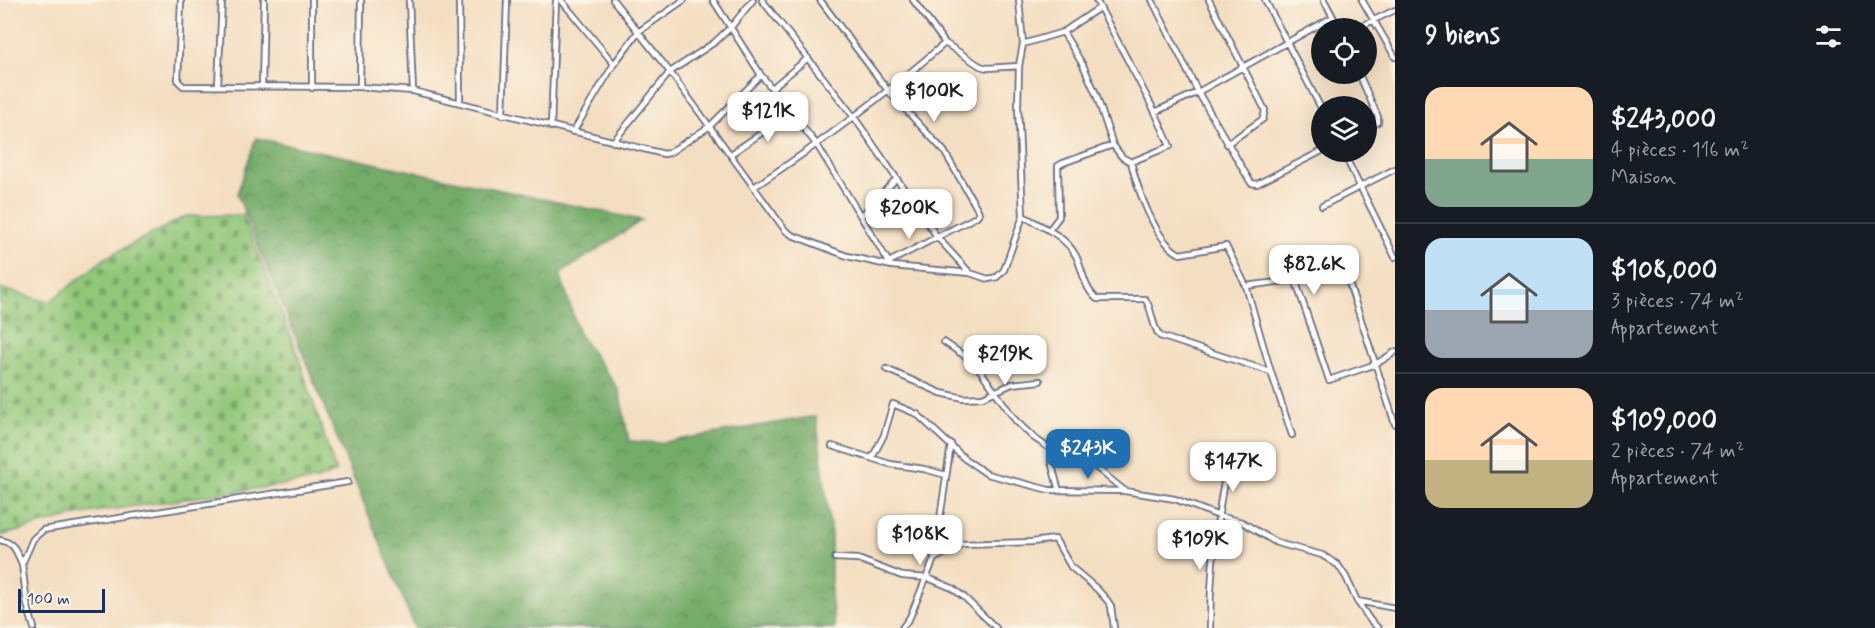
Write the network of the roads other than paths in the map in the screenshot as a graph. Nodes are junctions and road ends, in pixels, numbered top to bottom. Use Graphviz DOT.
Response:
graph roads {
  1 [pos="181,0"];
  2 [pos="222,0"];
  3 [pos="264,0"];
  4 [pos="312,0"];
  5 [pos="361,0"];
  6 [pos="409,0"];
  7 [pos="459,0"];
  8 [pos="507,0"];
  9 [pos="556,0"];
  10 [pos="561,0"];
  11 [pos="613,0"];
  12 [pos="684,0"];
  13 [pos="713,0"];
  14 [pos="753,0"];
  15 [pos="762,0"];
  16 [pos="820,0"];
  17 [pos="913,0"];
  18 [pos="1019,0"];
  19 [pos="1096,0"];
  20 [pos="1152,0"];
  21 [pos="1209,0"];
  22 [pos="1266,0"];
  23 [pos="1324,0"];
  24 [pos="1362,0"];
  25 [pos="1099,8"];
  26 [pos="1395,10"];
  27 [pos="1333,17"];
  28 [pos="1373,18"];
  29 [pos="1377,19"];
  30 [pos="1377,25"];
  31 [pos="731,27"];
  32 [pos="638,32"];
  33 [pos="1063,32"];
  34 [pos="1288,43"];
  35 [pos="945,44"];
  36 [pos="1023,44"];
  37 [pos="1395,57"];
  38 [pos="808,58"];
  39 [pos="614,64"];
  40 [pos="1018,66"];
  41 [pos="1243,67"];
  42 [pos="670,72"];
  43 [pos="761,75"];
  44 [pos="218,86"];
  45 [pos="262,87"];
  46 [pos="360,87"];
  47 [pos="312,88"];
  48 [pos="772,88"];
  49 [pos="413,91"];
  50 [pos="889,92"];
  51 [pos="1198,92"];
  52 [pos="1315,96"];
  53 [pos="460,102"];
  54 [pos="792,112"];
  55 [pos="1155,112"];
  56 [pos="503,115"];
  57 [pos="854,117"];
  58 [pos="710,126"];
  59 [pos="551,127"];
  60 [pos="573,132"];
  61 [pos="613,142"];
  62 [pos="1227,144"];
  63 [pos="817,145"];
  64 [pos="1113,145"];
  65 [pos="731,154"];
  66 [pos="1311,157"];
  67 [pos="1131,162"];
  68 [pos="1347,162"];
  69 [pos="1395,168"];
  70 [pos="896,178"];
  71 [pos="1359,185"];
  72 [pos="754,187"];
  73 [pos="1322,206"];
  74 [pos="862,215"];
  75 [pos="1023,216"];
  76 [pos="1049,230"];
  77 [pos="938,238"];
  78 [pos="1395,257"];
  79 [pos="890,264"];
  80 [pos="1345,271"];
  81 [pos="970,273"];
  82 [pos="1246,286"];
  83 [pos="944,342"];
  84 [pos="1395,352"];
  85 [pos="1376,364"];
  86 [pos="886,369"];
  87 [pos="1271,372"];
  88 [pos="1040,381"];
  89 [pos="995,392"];
  90 [pos="1395,424"];
  91 [pos="1292,435"];
  92 [pos="951,444"];
  93 [pos="832,446"];
  94 [pos="1052,450"];
  95 [pos="872,458"];
  96 [pos="1227,467"];
  97 [pos="946,475"];
  98 [pos="348,482"];
  99 [pos="1059,491"];
  100 [pos="1125,492"];
  101 [pos="1219,516"];
  102 [pos="939,536"];
  103 [pos="0,540"];
  104 [pos="961,544"];
  105 [pos="835,558"];
  106 [pos="934,560"];
  107 [pos="22,564"];
  108 [pos="928,578"];
  109 [pos="1357,601"];
  110 [pos="1395,608"];
  111 [pos="34,628"];
  112 [pos="902,628"];
  113 [pos="996,628"];
  114 [pos="1114,628"];
  115 [pos="1210,628"];
  116 [pos="1378,628"];
  1 -- 44 [label="street"];
  2 -- 44 [label="street"];
  3 -- 45 [label="street"];
  4 -- 47 [label="street"];
  5 -- 46 [label="street"];
  6 -- 49 [label="street"];
  7 -- 53 [label="street"];
  8 -- 56 [label="street"];
  9 -- 59 [label="street"];
  10 -- 39 [label="street"];
  11 -- 32 [label="street"];
  12 -- 32 [label="street"];
  13 -- 31 [label="street"];
  14 -- 31 [label="street"];
  15 -- 38 [label="street"];
  16 -- 50 [label="street"];
  17 -- 35 [label="street"];
  18 -- 36 [label="street"];
  19 -- 25 [label="street"];
  20 -- 51 [label="street"];
  21 -- 41 [label="street"];
  22 -- 34 [label="street"];
  23 -- 27 [label="street"];
  24 -- 28 [label="street"];
  25 -- 33 [label="street"];
  25 -- 55 [label="street"];
  26 -- 29 [label="street"];
  27 -- 34 [label="street"];
  30 -- 37 [label="street"];
  31 -- 42 [label="street"];
  31 -- 43 [label="street"];
  32 -- 39 [label="street"];
  32 -- 42 [label="street"];
  33 -- 36 [label="street"];
  33 -- 64 [label="street"];
  34 -- 41 [label="street"];
  34 -- 52 [label="street"];
  35 -- 40 [label="street"];
  35 -- 50 [label="street"];
  36 -- 40 [label="street"];
  38 -- 48 [label="street"];
  38 -- 57 [label="street"];
  39 -- 60 [label="street"];
  40 -- 75 [label="street"];
  41 -- 51 [label="street"];
  41 -- 62 [label="street"];
  42 -- 58 [label="street"];
  42 -- 61 [label="street"];
  43 -- 48 [label="street"];
  43 -- 58 [label="street"];
  44 -- 45 [label="street"];
  45 -- 47 [label="street"];
  46 -- 47 [label="street"];
  46 -- 49 [label="street"];
  48 -- 54 [label="street"];
  49 -- 53 [label="street"];
  50 -- 57 [label="street"];
  50 -- 77 [label="street"];
  51 -- 55 [label="street"];
  51 -- 62 [label="street"];
  53 -- 56 [label="street"];
  54 -- 63 [label="street"];
  54 -- 65 [label="street"];
  55 -- 67 [label="street"];
  56 -- 59 [label="street"];
  57 -- 63 [label="street"];
  57 -- 70 [label="street"];
  58 -- 61 [label="street"];
  58 -- 65 [label="street"];
  59 -- 60 [label="street"];
  60 -- 61 [label="street"];
  62 -- 66 [label="street"];
  63 -- 72 [label="street"];
  63 -- 74 [label="street"];
  64 -- 67 [label="street"];
  64 -- 76 [label="street"];
  65 -- 72 [label="street"];
  67 -- 82 [label="street"];
  68 -- 71 [label="street"];
  69 -- 71 [label="street"];
  70 -- 74 [label="street"];
  70 -- 77 [label="street"];
  71 -- 73 [label="street"];
  71 -- 78 [label="street"];
  72 -- 79 [label="street"];
  74 -- 79 [label="street"];
  75 -- 76 [label="street"];
  75 -- 81 [label="street"];
  76 -- 87 [label="street"];
  77 -- 79 [label="street"];
  77 -- 81 [label="street"];
  79 -- 81 [label="street"];
  80 -- 85 [label="street"];
  82 -- 85 [label="street"];
  82 -- 87 [label="street"];
  83 -- 89 [label="street"];
  84 -- 85 [label="street"];
  85 -- 90 [label="street"];
  86 -- 89 [label="street"];
  87 -- 91 [label="street"];
  88 -- 89 [label="street"];
  89 -- 94 [label="street"];
  92 -- 95 [label="street"];
  92 -- 97 [label="street"];
  92 -- 99 [label="street"];
  93 -- 95 [label="street"];
  94 -- 99 [label="street"];
  94 -- 100 [label="street"];
  95 -- 97 [label="street"];
  96 -- 101 [label="street"];
  97 -- 102 [label="street"];
  98 -- 107 [label="street"];
  99 -- 100 [label="street"];
  100 -- 101 [label="street"];
  101 -- 109 [label="street"];
  101 -- 115 [label="street"];
  102 -- 104 [label="street"];
  102 -- 106 [label="street"];
  103 -- 107 [label="street"];
  104 -- 106 [label="street"];
  104 -- 114 [label="street"];
  105 -- 108 [label="street"];
  106 -- 108 [label="street"];
  107 -- 111 [label="street"];
  108 -- 112 [label="street"];
  108 -- 113 [label="street"];
  109 -- 110 [label="street"];
  109 -- 116 [label="street"];
}
